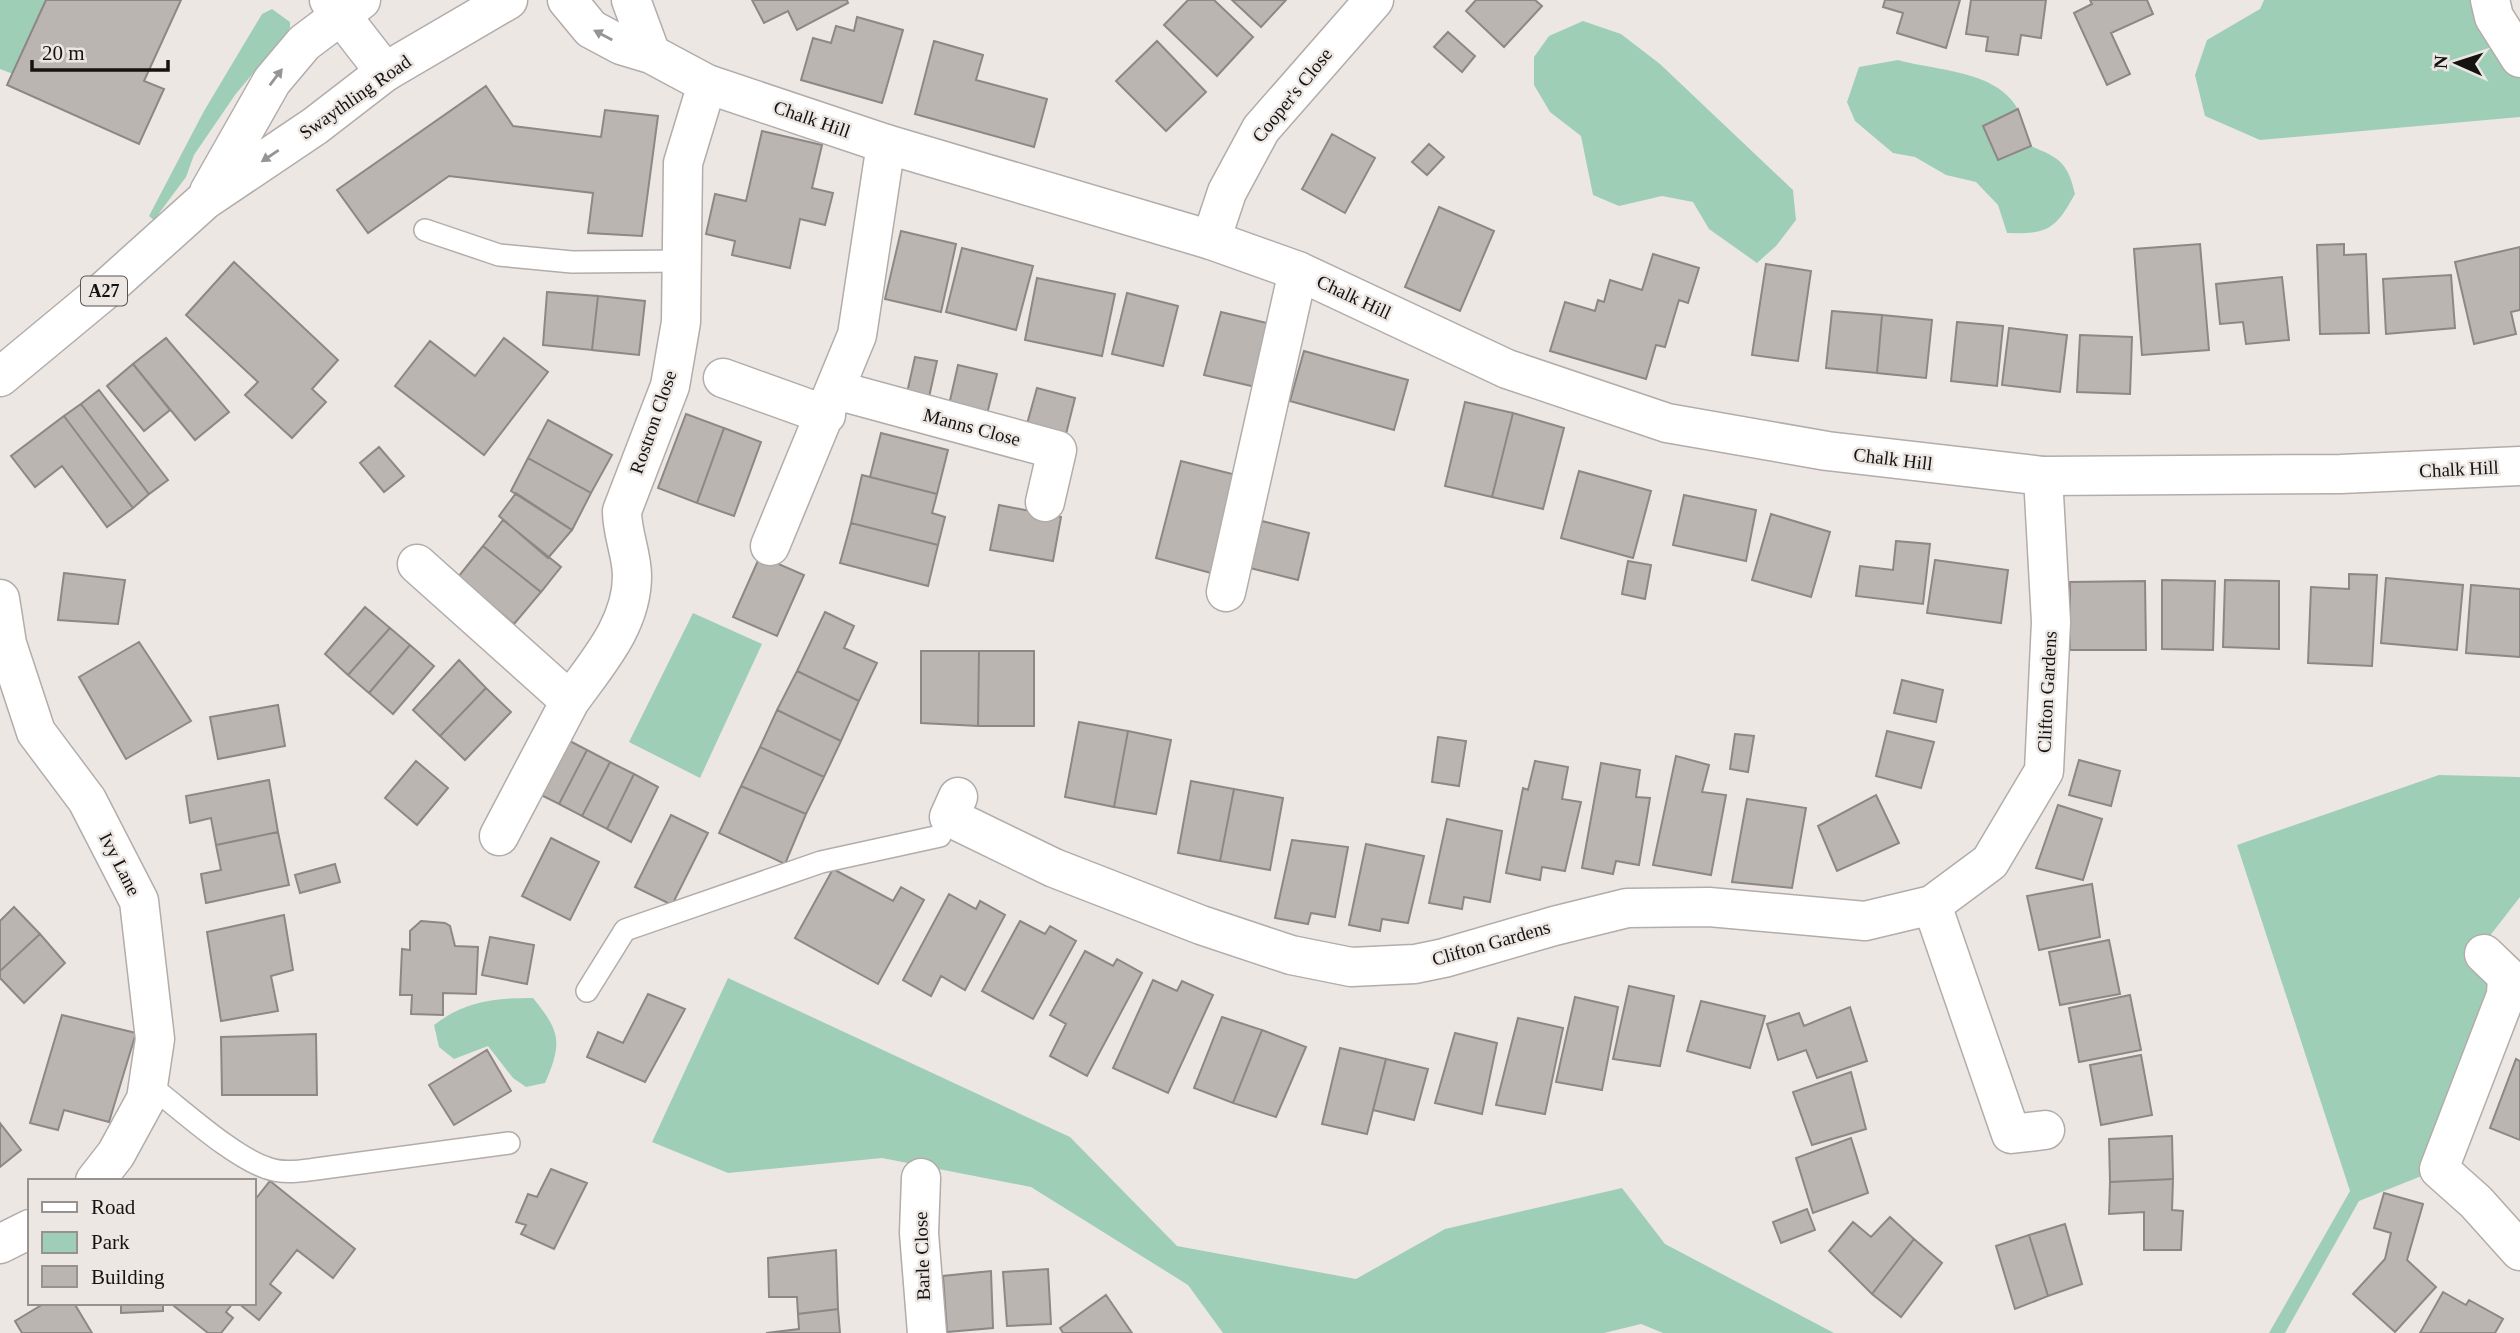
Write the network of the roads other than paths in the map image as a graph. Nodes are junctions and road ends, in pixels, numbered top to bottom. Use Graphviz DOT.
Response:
graph roads {
  1 [pos="508,0"];
  2 [pos="567,0"];
  3 [pos="631,0"];
  4 [pos="1374,0"];
  5 [pos="2490,0"];
  6 [pos="343,5"];
  7 [pos="651,54"];
  8 [pos="2520,58"];
  9 [pos="385,72"];
  10 [pos="707,84"];
  11 [pos="886,144"];
  12 [pos="205,200"];
  13 [pos="425,230"];
  14 [pos="1211,240"];
  15 [pos="684,261"];
  16 [pos="1298,271"];
  17 [pos="0,377"];
  18 [pos="723,378"];
  19 [pos="831,403"];
  20 [pos="2520,466"];
  21 [pos="2043,476"];
  22 [pos="1045,502"];
  23 [pos="770,546"];
  24 [pos="417,564"];
  25 [pos="1226,592"];
  26 [pos="0,599"];
  27 [pos="569,701"];
  28 [pos="949,817"];
  29 [pos="499,836"];
  30 [pos="1932,905"];
  31 [pos="2484,954"];
  32 [pos="587,991"];
  33 [pos="148,1084"];
  34 [pos="2013,1138"];
  35 [pos="509,1143"];
  36 [pos="921,1178"];
  37 [pos="97,1179"];
  38 [pos="28,1230"];
  39 [pos="0,1244"];
  40 [pos="2520,1251"];
  41 [pos="927,1333"];
  1 -- 9 [label="street, Swaythling Road / A27"];
  7 -- 2 [label="street, Chalk Hill, one-way"];
  3 -- 7 [label="street"];
  4 -- 14 [label="street, Cooper's Close"];
  5 -- 8 [label="street"];
  6 -- 9 [label="street"];
  12 -- 6 [label="street, Swaythling Road / A27, one-way"];
  7 -- 10 [label="street, Chalk Hill"];
  9 -- 12 [label="street, Swaythling Road / A27, one-way"];
  10 -- 11 [label="street, Chalk Hill"];
  10 -- 15 [label="street, Rostron Close"];
  11 -- 14 [label="street, Chalk Hill"];
  11 -- 19 [label="street"];
  12 -- 17 [label="street, Swaythling Road / A27"];
  13 -- 15 [label="lane"];
  14 -- 16 [label="street, Chalk Hill"];
  15 -- 27 [label="street, Rostron Close"];
  16 -- 21 [label="street, Chalk Hill"];
  16 -- 25 [label="street, Chalk Hill"];
  18 -- 19 [label="street"];
  19 -- 22 [label="street, Manns Close"];
  19 -- 23 [label="street"];
  20 -- 21 [label="street, Chalk Hill"];
  21 -- 30 [label="street, Clifton Gardens"];
  24 -- 27 [label="street"];
  26 -- 33 [label="street, Ivy Lane"];
  27 -- 29 [label="street, Rostron Close"];
  28 -- 30 [label="street, Clifton Gardens"];
  28 -- 32 [label="lane"];
  30 -- 34 [label="street"];
  31 -- 40 [label="street"];
  33 -- 35 [label="lane"];
  33 -- 37 [label="street, Ivy Lane"];
  36 -- 41 [label="street, Barle Close"];
  38 -- 39 [label="street"];
}
